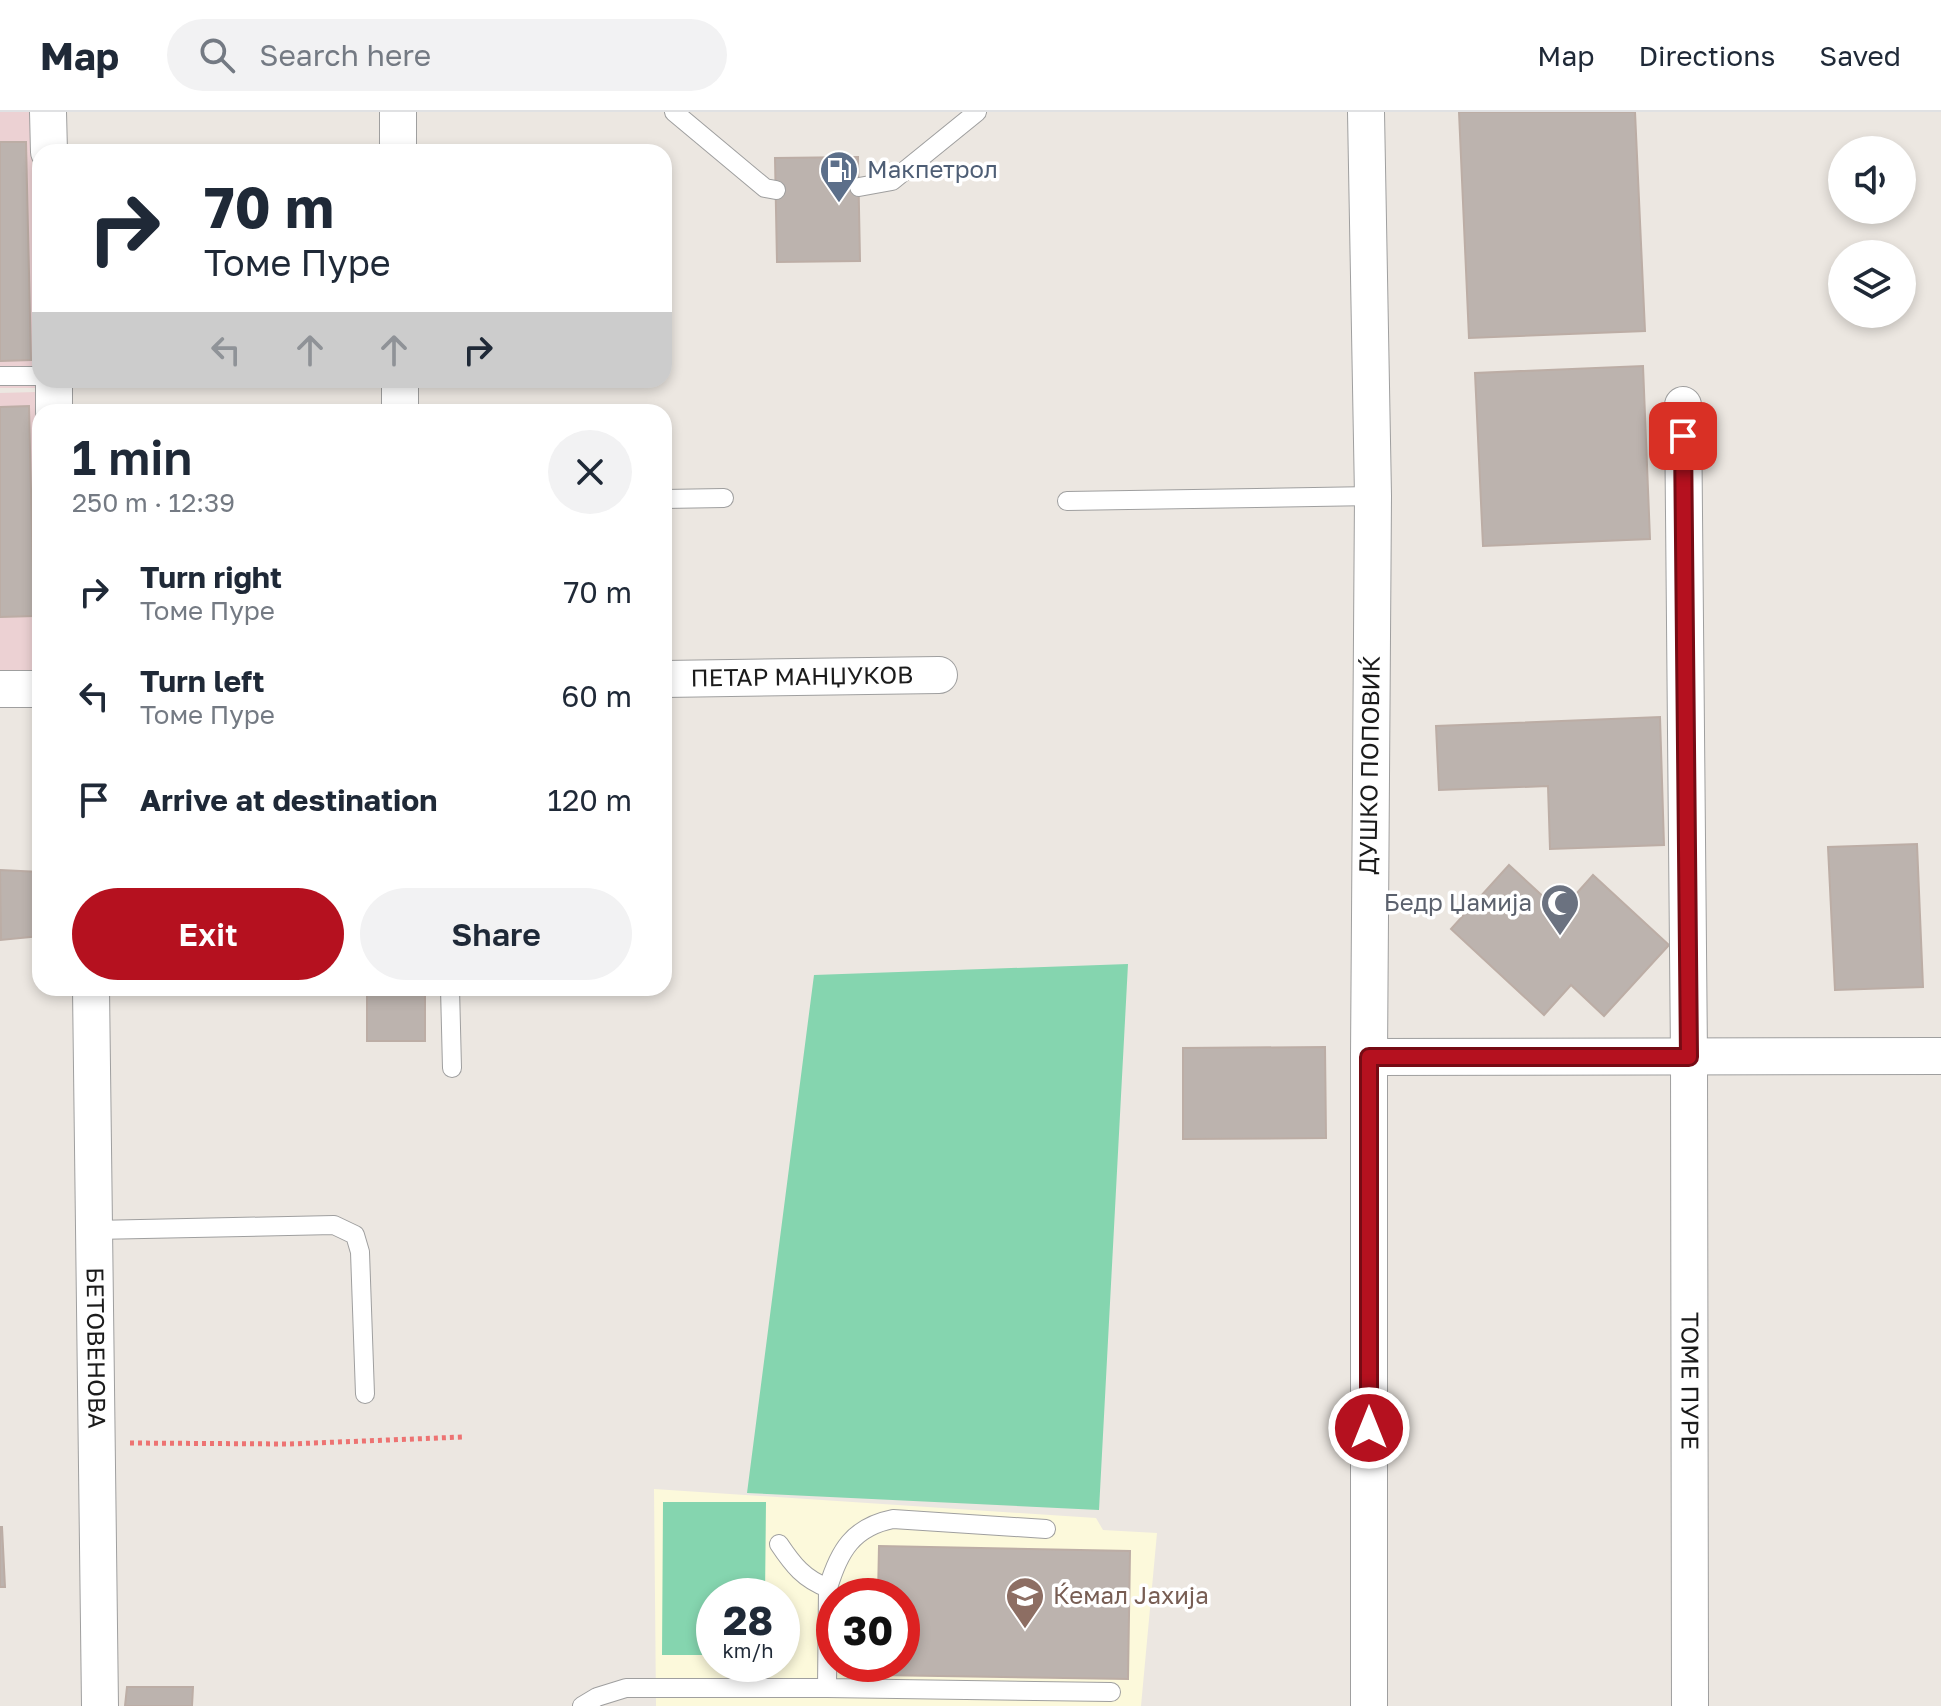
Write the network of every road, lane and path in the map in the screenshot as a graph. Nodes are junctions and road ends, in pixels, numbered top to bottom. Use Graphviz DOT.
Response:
graph roads {
  1 [pos="48,112"];
  2 [pos="398,112"];
  3 [pos="674,112"];
  4 [pos="977,112"];
  5 [pos="1366,112"];
  6 [pos="49,144"];
  7 [pos="398,144"];
  8 [pos="859,187"];
  9 [pos="776,190"];
  10 [pos="0,376"];
  11 [pos="32,376"];
  12 [pos="1683,405"];
  13 [pos="1373,496"];
  14 [pos="724,498"];
  15 [pos="672,499"];
  16 [pos="1067,501"];
  17 [pos="939,675"];
  18 [pos="672,679"];
  19 [pos="0,689"];
  20 [pos="32,689"];
  21 [pos="91,996"];
  22 [pos="450,996"];
  23 [pos="1941,1056"];
  24 [pos="1369,1057"];
  25 [pos="1689,1057"];
  26 [pos="452,1068"];
  27 [pos="94,1230"];
  28 [pos="365,1394"];
  29 [pos="463,1437"];
  30 [pos="97,1443"];
  31 [pos="1046,1529"];
  32 [pos="779,1544"];
  33 [pos="832,1578"];
  34 [pos="816,1584"];
  35 [pos="827,1682"];
  36 [pos="827,1688"];
  37 [pos="1111,1692"];
  38 [pos="100,1706"];
  39 [pos="582,1706"];
  40 [pos="1369,1706"];
  41 [pos="1690,1706"];
  1 -- 6 [label="street"];
  2 -- 7 [label="street"];
  3 -- 9 [label="lane"];
  4 -- 8 [label="lane"];
  5 -- 13 [label="street, ДУШКО ПОПОВИЌ"];
  10 -- 11 [label="lane"];
  12 -- 25 [label="street, ТОМЕ ПУРЕ"];
  13 -- 16 [label="lane"];
  13 -- 24 [label="street, ДУШКО ПОПОВИЌ"];
  14 -- 15 [label="lane"];
  17 -- 18 [label="street, ПЕТАР МАНЏУКОВ"];
  19 -- 20 [label="street"];
  21 -- 27 [label="street, БЕТОВЕНОВА"];
  22 -- 26 [label="lane"];
  23 -- 25 [label="street"];
  24 -- 25 [label="street"];
  24 -- 40 [label="street, ДУШКО ПОПОВИЌ"];
  25 -- 41 [label="street, ТОМЕ ПУРЕ"];
  27 -- 28 [label="lane"];
  27 -- 30 [label="street, БЕТОВЕНОВА"];
  29 -- 30 [label="path"];
  30 -- 38 [label="street, БЕТОВЕНОВА"];
  31 -- 33 [label="lane"];
  32 -- 34 [label="lane"];
  35 -- 36 [label="lane"];
  36 -- 37 [label="lane"];
  36 -- 39 [label="lane"];
}
